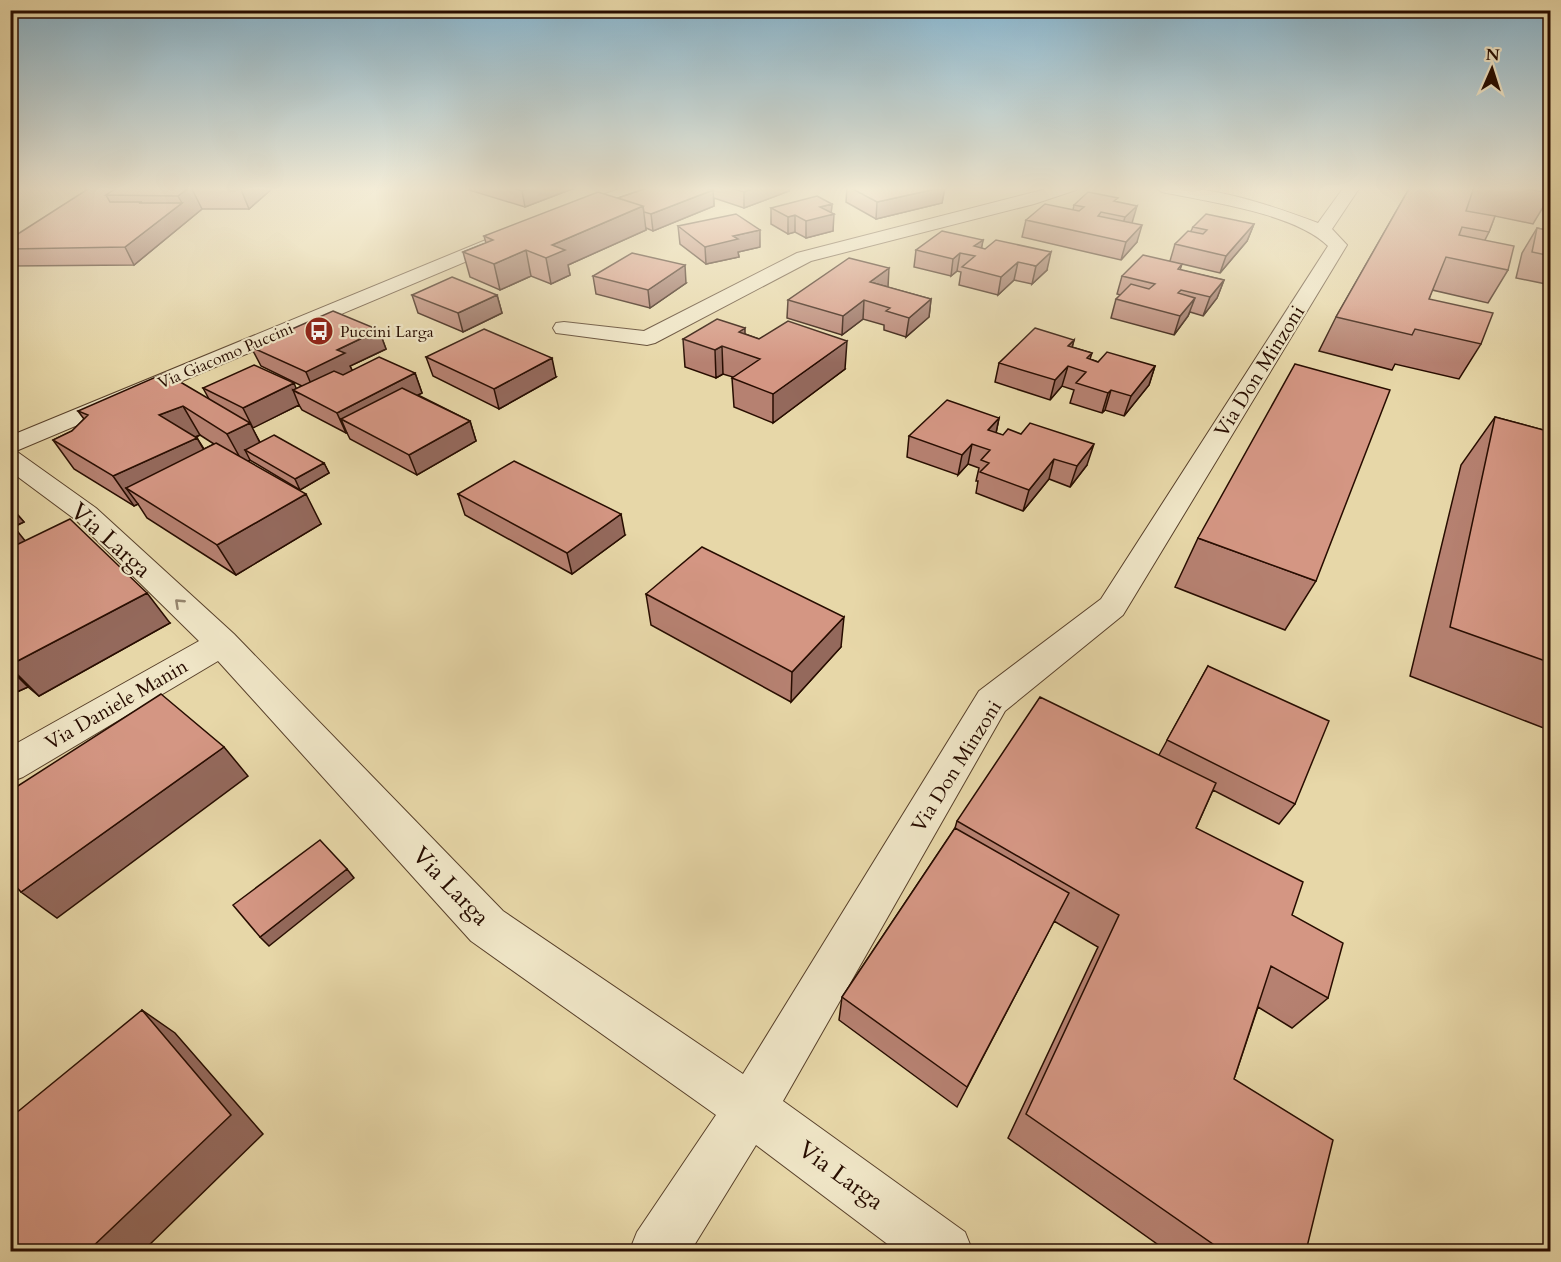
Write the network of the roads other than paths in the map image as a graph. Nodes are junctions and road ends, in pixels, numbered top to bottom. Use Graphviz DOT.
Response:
graph roads {
  1 [pos="487,246"];
  2 [pos="848,246"];
  3 [pos="1325,246"];
  4 [pos="564,328"];
  5 [pos="10,445"];
  6 [pos="10,458"];
  7 [pos="222,643"];
  8 [pos="10,766"];
  9 [pos="750,1109"];
  10 [pos="657,1251"];
  11 [pos="945,1251"];
  1 -- 5 [label="street, Via Giacomo Puccini"];
  2 -- 4 [label="street"];
  3 -- 9 [label="street, Via Don Minzoni"];
  7 -- 6 [label="street, Via Larga, one-way"];
  7 -- 8 [label="street, Via Daniele Manin"];
  7 -- 9 [label="street, Via Larga"];
  9 -- 10 [label="street, Via Don Minzoni"];
  9 -- 11 [label="street, Via Larga"];
}
